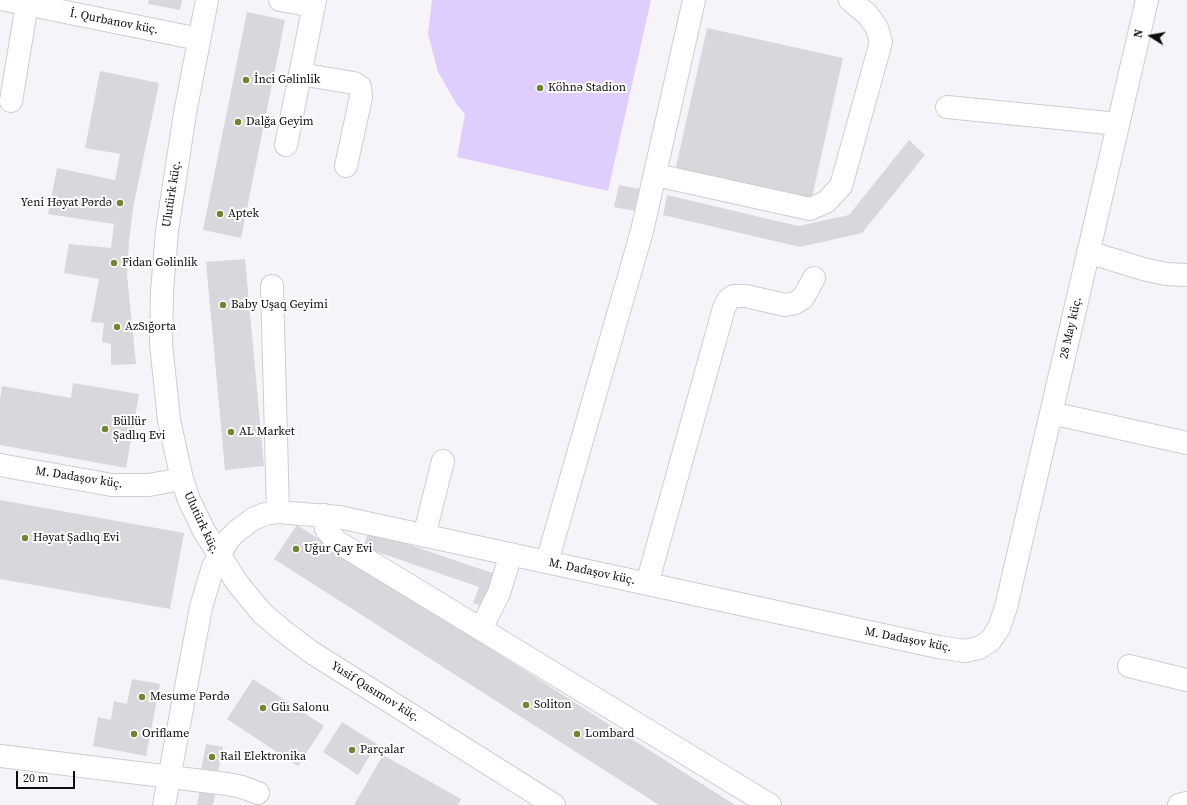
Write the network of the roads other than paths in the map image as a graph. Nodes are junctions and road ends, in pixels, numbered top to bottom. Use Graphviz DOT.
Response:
graph roads {
  1 [pos="6,0"];
  2 [pos="207,0"];
  3 [pos="280,0"];
  4 [pos="694,0"];
  5 [pos="850,0"];
  6 [pos="1147,0"];
  7 [pos="314,3"];
  8 [pos="28,4"];
  9 [pos="199,39"];
  10 [pos="300,74"];
  11 [pos="11,101"];
  12 [pos="947,107"];
  13 [pos="1118,124"];
  14 [pos="286,145"];
  15 [pos="346,166"];
  16 [pos="656,176"];
  17 [pos="1088,252"];
  18 [pos="1187,275"];
  19 [pos="814,278"];
  20 [pos="272,286"];
  21 [pos="1051,413"];
  22 [pos="1187,443"];
  23 [pos="443,461"];
  24 [pos="0,465"];
  25 [pos="182,479"];
  26 [pos="278,512"];
  27 [pos="324,515"];
  28 [pos="424,536"];
  29 [pos="511,554"];
  30 [pos="219,555"];
  31 [pos="547,562"];
  32 [pos="647,584"];
  33 [pos="481,629"];
  34 [pos="980,648"];
  35 [pos="1129,666"];
  36 [pos="1187,680"];
  37 [pos="0,756"];
  38 [pos="169,777"];
  39 [pos="258,793"];
  40 [pos="1187,803"];
  41 [pos="164,805"];
  42 [pos="554,805"];
  43 [pos="770,805"];
  44 [pos="1179,805"];
  1 -- 8 [label="street, İ. Qurbanov küç."];
  2 -- 9 [label="street, Ulutürk küç."];
  3 -- 7 [label="street"];
  4 -- 16 [label="street"];
  5 -- 16 [label="street"];
  6 -- 13 [label="street, 28 May küç."];
  7 -- 10 [label="street"];
  8 -- 9 [label="street, İ. Qurbanov küç."];
  8 -- 11 [label="street"];
  9 -- 25 [label="street, Ulutürk küç."];
  10 -- 14 [label="street"];
  10 -- 15 [label="street"];
  12 -- 13 [label="street"];
  13 -- 17 [label="street, 28 May küç."];
  16 -- 31 [label="street"];
  17 -- 18 [label="street"];
  17 -- 21 [label="street, 28 May küç."];
  19 -- 32 [label="street"];
  20 -- 26 [label="street"];
  21 -- 22 [label="street"];
  21 -- 34 [label="street, 28 May küç."];
  23 -- 28 [label="street"];
  24 -- 25 [label="street, M. Dadaşov küç."];
  25 -- 30 [label="street, Ulutürk küç."];
  26 -- 27 [label="street, M. Dadaşov küç."];
  26 -- 30 [label="street, M. Dadaşov küç."];
  27 -- 28 [label="street, M. Dadaşov küç."];
  27 -- 33 [label="street"];
  28 -- 29 [label="street, M. Dadaşov küç."];
  29 -- 31 [label="street, M. Dadaşov küç."];
  29 -- 33 [label="street"];
  30 -- 38 [label="street, Ulutürk küç."];
  30 -- 42 [label="street, Yusif Qasımov küç."];
  31 -- 32 [label="street, M. Dadaşov küç."];
  32 -- 34 [label="street, M. Dadaşov küç."];
  33 -- 43 [label="street"];
  35 -- 36 [label="street"];
  37 -- 38 [label="street"];
  38 -- 39 [label="street"];
  38 -- 41 [label="street, Ulutürk küç."];
  40 -- 44 [label="street"];
}
